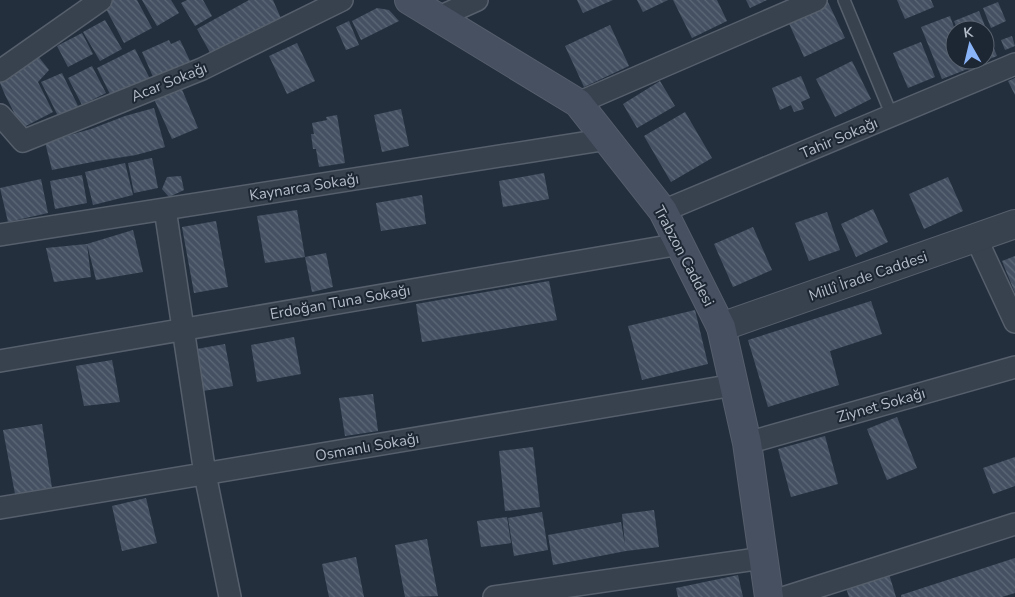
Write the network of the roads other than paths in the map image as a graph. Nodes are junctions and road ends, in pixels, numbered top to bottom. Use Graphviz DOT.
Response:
graph roads {
  1 [pos="101,0"];
  2 [pos="342,0"];
  3 [pos="409,0"];
  4 [pos="477,0"];
  5 [pos="816,0"];
  6 [pos="844,0"];
  7 [pos="437,18"];
  8 [pos="1015,64"];
  9 [pos="0,70"];
  10 [pos="578,103"];
  11 [pos="0,116"];
  12 [pos="892,116"];
  13 [pos="608,139"];
  14 [pos="165,209"];
  15 [pos="663,212"];
  16 [pos="1015,224"];
  17 [pos="0,235"];
  18 [pos="976,238"];
  19 [pos="680,244"];
  20 [pos="1015,322"];
  21 [pos="721,327"];
  22 [pos="183,329"];
  23 [pos="0,361"];
  24 [pos="1015,367"];
  25 [pos="734,385"];
  26 [pos="747,442"];
  27 [pos="205,474"];
  28 [pos="0,508"];
  29 [pos="1015,524"];
  30 [pos="764,558"];
  31 [pos="230,597"];
  32 [pos="494,597"];
  33 [pos="769,597"];
  34 [pos="786,597"];
  1 -- 9 [label="street"];
  2 -- 11 [label="street, Acar Sokağı"];
  3 -- 7 [label="main road, Trabzon Caddesi"];
  4 -- 7 [label="street"];
  5 -- 10 [label="street"];
  6 -- 12 [label="lane"];
  7 -- 10 [label="main road, Trabzon Caddesi"];
  8 -- 12 [label="street, Tahir Sokağı"];
  10 -- 13 [label="main road, Trabzon Caddesi"];
  12 -- 15 [label="street, Tahir Sokağı"];
  13 -- 14 [label="street, Kaynarca Sokağı"];
  13 -- 15 [label="main road, Trabzon Caddesi"];
  14 -- 17 [label="street, Kaynarca Sokağı"];
  14 -- 22 [label="street"];
  15 -- 19 [label="main road, Trabzon Caddesi"];
  16 -- 18 [label="street, Millî İrade Caddesi"];
  18 -- 20 [label="street"];
  18 -- 21 [label="street, Millî İrade Caddesi"];
  19 -- 21 [label="main road, Trabzon Caddesi"];
  19 -- 22 [label="street, Erdoğan Tuna Sokağı"];
  21 -- 25 [label="main road, Trabzon Caddesi"];
  22 -- 23 [label="street, Erdoğan Tuna Sokağı"];
  22 -- 27 [label="street"];
  24 -- 26 [label="street, Ziynet Sokağı"];
  25 -- 26 [label="main road, Trabzon Caddesi"];
  25 -- 27 [label="street, Osmanlı Sokağı"];
  26 -- 30 [label="main road, Trabzon Caddesi"];
  27 -- 28 [label="street, Osmanlı Sokağı"];
  27 -- 31 [label="street"];
  29 -- 34 [label="street"];
  30 -- 32 [label="street"];
  30 -- 33 [label="main road, Trabzon Caddesi"];
}
